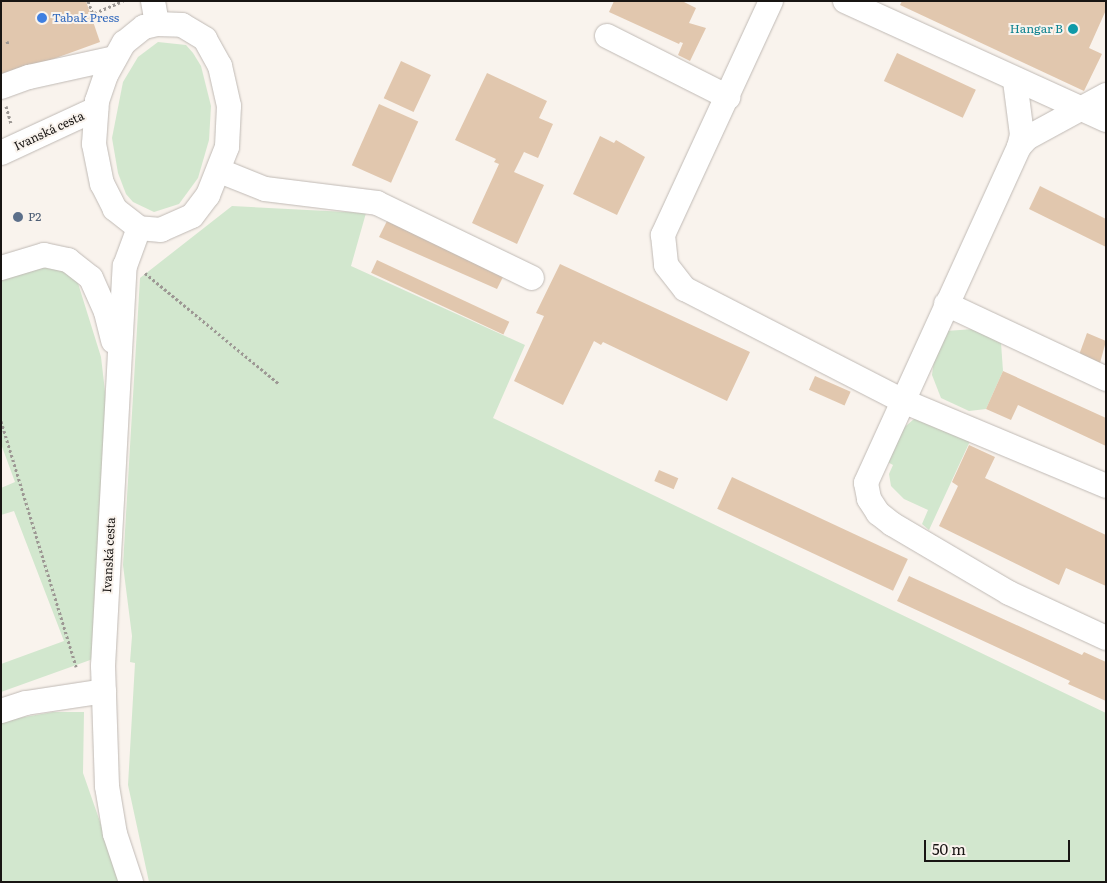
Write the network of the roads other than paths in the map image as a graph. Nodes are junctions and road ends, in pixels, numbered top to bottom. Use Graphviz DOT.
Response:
graph roads {
  1 [pos="771,1"];
  2 [pos="845,1"];
  3 [pos="155,12"];
  4 [pos="607,36"];
  5 [pos="115,58"];
  6 [pos="1015,81"];
  7 [pos="2,92"];
  8 [pos="1106,95"];
  9 [pos="728,96"];
  10 [pos="96,109"];
  11 [pos="1080,111"];
  12 [pos="1106,120"];
  13 [pos="1019,147"];
  14 [pos="1,153"];
  15 [pos="220,171"];
  16 [pos="139,228"];
  17 [pos="1,268"];
  18 [pos="532,278"];
  19 [pos="946,304"];
  20 [pos="119,367"];
  21 [pos="1106,379"];
  22 [pos="903,401"];
  23 [pos="1106,486"];
  24 [pos="1106,638"];
  25 [pos="104,691"];
  26 [pos="1,711"];
  27 [pos="131,882"];
  1 -- 9 [label="street"];
  2 -- 6 [label="street"];
  3 -- 5 [label="street, Ivanská cesta"];
  3 -- 15 [label="street, Ivanská cesta"];
  4 -- 9 [label="street"];
  5 -- 7 [label="street"];
  5 -- 10 [label="street, Ivanská cesta"];
  6 -- 11 [label="street"];
  6 -- 13 [label="street"];
  8 -- 11 [label="street"];
  9 -- 22 [label="street"];
  10 -- 14 [label="street, Ivanská cesta"];
  10 -- 16 [label="street, Ivanská cesta"];
  11 -- 12 [label="street"];
  11 -- 13 [label="street"];
  13 -- 19 [label="street"];
  15 -- 16 [label="street, Ivanská cesta"];
  15 -- 18 [label="street"];
  16 -- 20 [label="street, Ivanská cesta"];
  17 -- 20 [label="street"];
  19 -- 21 [label="street"];
  19 -- 22 [label="street"];
  20 -- 25 [label="street, Ivanská cesta"];
  22 -- 23 [label="street"];
  22 -- 24 [label="street"];
  25 -- 26 [label="street"];
  25 -- 27 [label="street, Ivanská cesta"];
}
